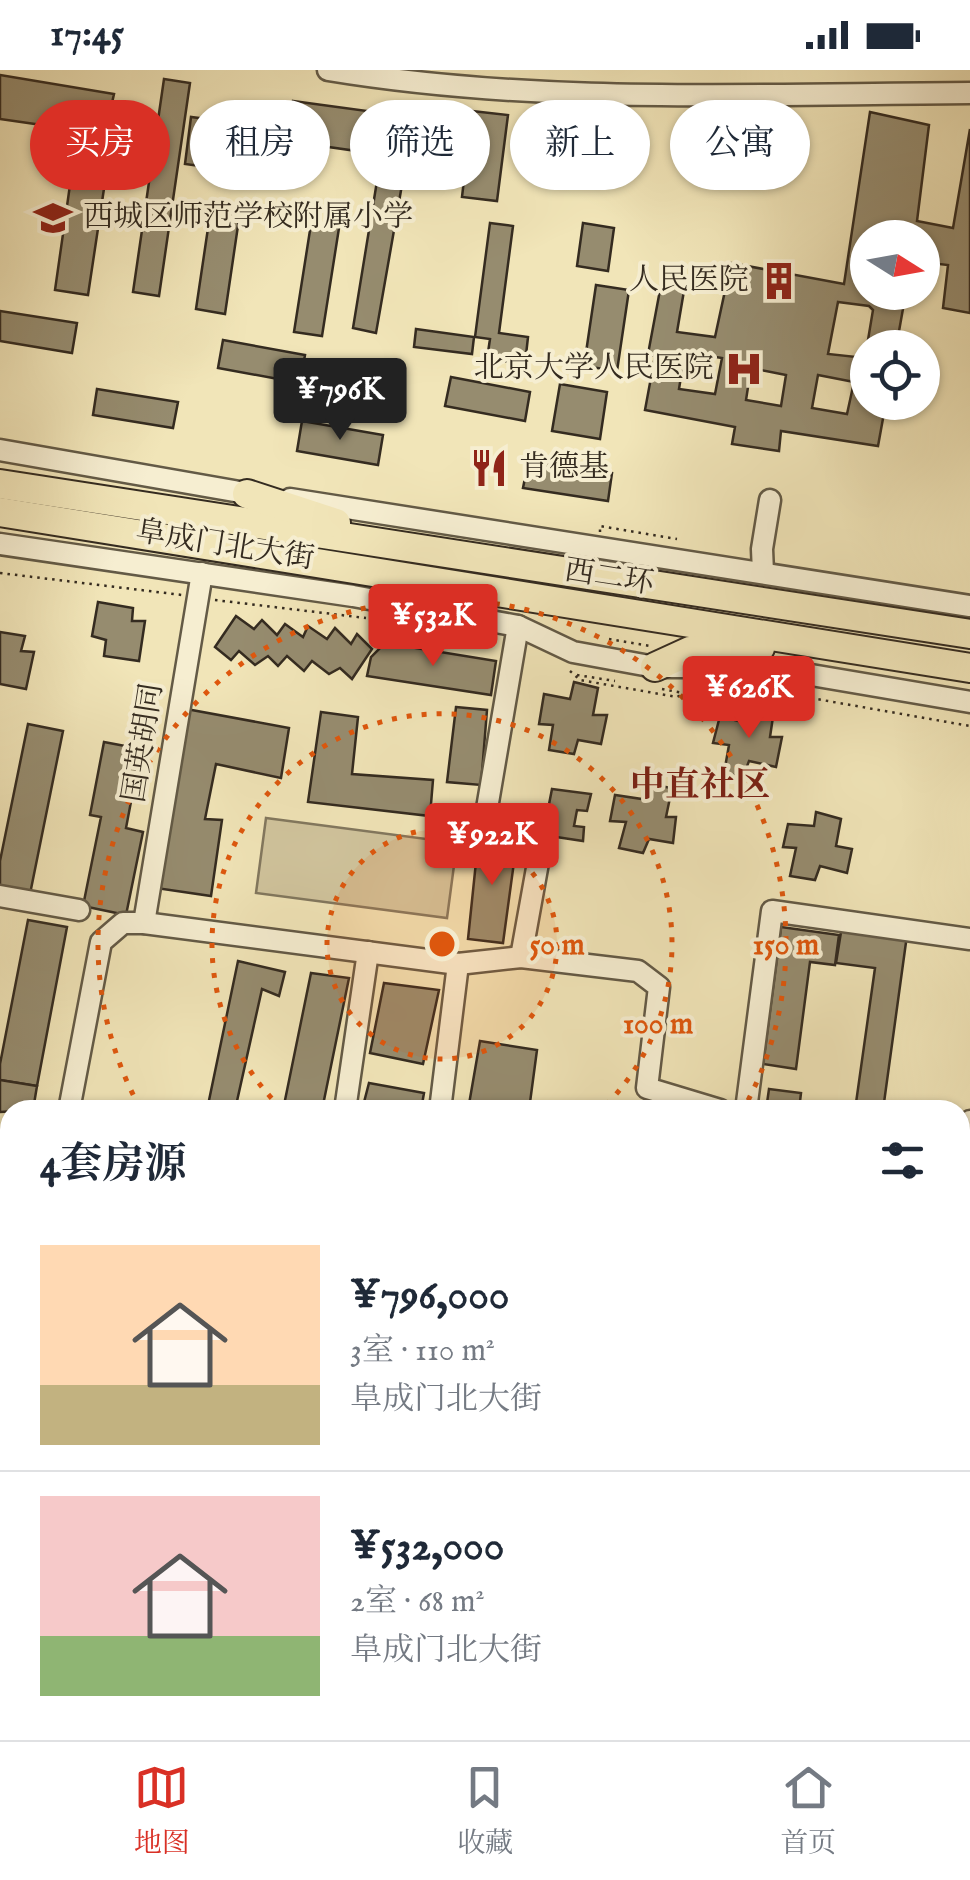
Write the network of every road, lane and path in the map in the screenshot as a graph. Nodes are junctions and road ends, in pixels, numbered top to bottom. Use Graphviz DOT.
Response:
graph roads {
  1 [pos="328,70"];
  2 [pos="970,93"];
  3 [pos="0,450"];
  4 [pos="0,484"];
  5 [pos="247,494"];
  6 [pos="770,500"];
  7 [pos="0,512"];
  8 [pos="600,533"];
  9 [pos="677,539"];
  10 [pos="0,544"];
  11 [pos="418,549"];
  12 [pos="0,573"];
  13 [pos="202,573"];
  14 [pos="763,573"];
  15 [pos="198,598"];
  16 [pos="970,606"];
  17 [pos="365,618"];
  18 [pos="518,626"];
  19 [pos="970,634"];
  20 [pos="602,638"];
  21 [pos="824,643"];
  22 [pos="564,666"];
  23 [pos="652,667"];
  24 [pos="964,668"];
  25 [pos="576,674"];
  26 [pos="615,681"];
  27 [pos="685,693"];
  28 [pos="970,702"];
  29 [pos="970,726"];
  30 [pos="0,896"];
  31 [pos="79,910"];
  32 [pos="144,923"];
  33 [pos="970,939"];
  34 [pos="368,952"];
  35 [pos="522,958"];
  36 [pos="458,964"];
  37 [pos="71,1100"];
  38 [pos="346,1100"];
  39 [pos="441,1100"];
  40 [pos="687,1100"];
  41 [pos="747,1100"];
  1 -- 2 [label="street"];
  3 -- 5 [label="street, 阜成门北大街"];
  4 -- 11 [label="highway, 西二环"];
  5 -- 11 [label="highway"];
  5 -- 14 [label="street, 阜成门北大街"];
  6 -- 14 [label="street"];
  7 -- 21 [label="highway, 西二环"];
  8 -- 9 [label="path"];
  10 -- 13 [label="street, 阜成门北大街"];
  11 -- 19 [label="highway, 西二环"];
  12 -- 15 [label="path"];
  13 -- 15 [label="street, 国英胡同"];
  13 -- 18 [label="street, 阜成门北大街"];
  14 -- 16 [label="street, 阜成门北大街"];
  15 -- 17 [label="path"];
  15 -- 32 [label="street, 国英胡同"];
  18 -- 23 [label="street, 阜成门北大街"];
  18 -- 35 [label="street"];
  20 -- 23 [label="path"];
  21 -- 23 [label="highway"];
  21 -- 24 [label="highway, 西二环"];
  22 -- 25 [label="path"];
  23 -- 27 [label="path"];
  23 -- 28 [label="street, 阜成门北大街"];
  25 -- 26 [label="path"];
  25 -- 27 [label="path"];
  27 -- 29 [label="path"];
  30 -- 31 [label="street"];
  32 -- 34 [label="street"];
  32 -- 37 [label="street"];
  33 -- 41 [label="street"];
  34 -- 36 [label="street"];
  34 -- 38 [label="street"];
  35 -- 36 [label="street"];
  35 -- 40 [label="street"];
  36 -- 39 [label="street"];
}
